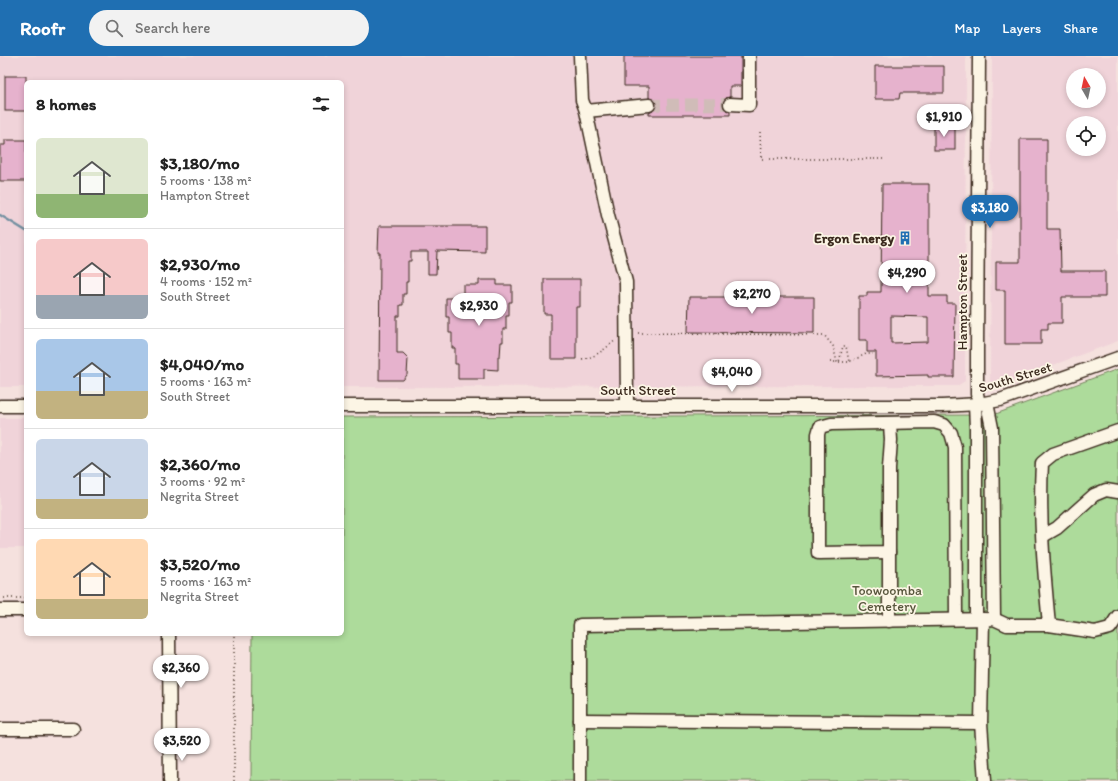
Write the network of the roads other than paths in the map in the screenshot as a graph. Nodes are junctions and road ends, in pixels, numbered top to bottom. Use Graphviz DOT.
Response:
graph roads {
  1 [pos="580,56"];
  2 [pos="749,56"];
  3 [pos="979,56"];
  4 [pos="730,104"];
  5 [pos="649,105"];
  6 [pos="586,111"];
  7 [pos="1118,358"];
  8 [pos="980,404"];
  9 [pos="627,405"];
  10 [pos="0,406"];
  11 [pos="24,406"];
  12 [pos="344,406"];
  13 [pos="890,424"];
  14 [pos="1118,431"];
  15 [pos="1118,492"];
  16 [pos="1043,536"];
  17 [pos="889,552"];
  18 [pos="0,610"];
  19 [pos="24,610"];
  20 [pos="1118,616"];
  21 [pos="956,619"];
  22 [pos="984,619"];
  23 [pos="889,621"];
  24 [pos="1049,624"];
  25 [pos="169,636"];
  26 [pos="580,720"];
  27 [pos="981,722"];
  28 [pos="0,729"];
  29 [pos="73,729"];
  30 [pos="170,781"];
  31 [pos="580,781"];
  32 [pos="985,781"];
  1 -- 6 [label="street"];
  2 -- 4 [label="street"];
  3 -- 8 [label="street, Hampton Street"];
  5 -- 6 [label="street"];
  6 -- 9 [label="street"];
  7 -- 8 [label="street, South Street"];
  8 -- 9 [label="street, South Street"];
  8 -- 22 [label="street"];
  8 -- 22 [label="street"];
  9 -- 12 [label="street, South Street"];
  10 -- 11 [label="street"];
  13 -- 17 [label="street"];
  13 -- 17 [label="street"];
  13 -- 21 [label="street"];
  14 -- 16 [label="street"];
  15 -- 16 [label="street"];
  16 -- 24 [label="street"];
  17 -- 23 [label="street"];
  18 -- 19 [label="street"];
  20 -- 24 [label="street"];
  21 -- 22 [label="street"];
  21 -- 23 [label="street"];
  22 -- 24 [label="street"];
  22 -- 27 [label="street"];
  23 -- 26 [label="street"];
  25 -- 30 [label="street"];
  26 -- 27 [label="street"];
  26 -- 31 [label="street"];
  27 -- 32 [label="street"];
  28 -- 29 [label="street"];
}
